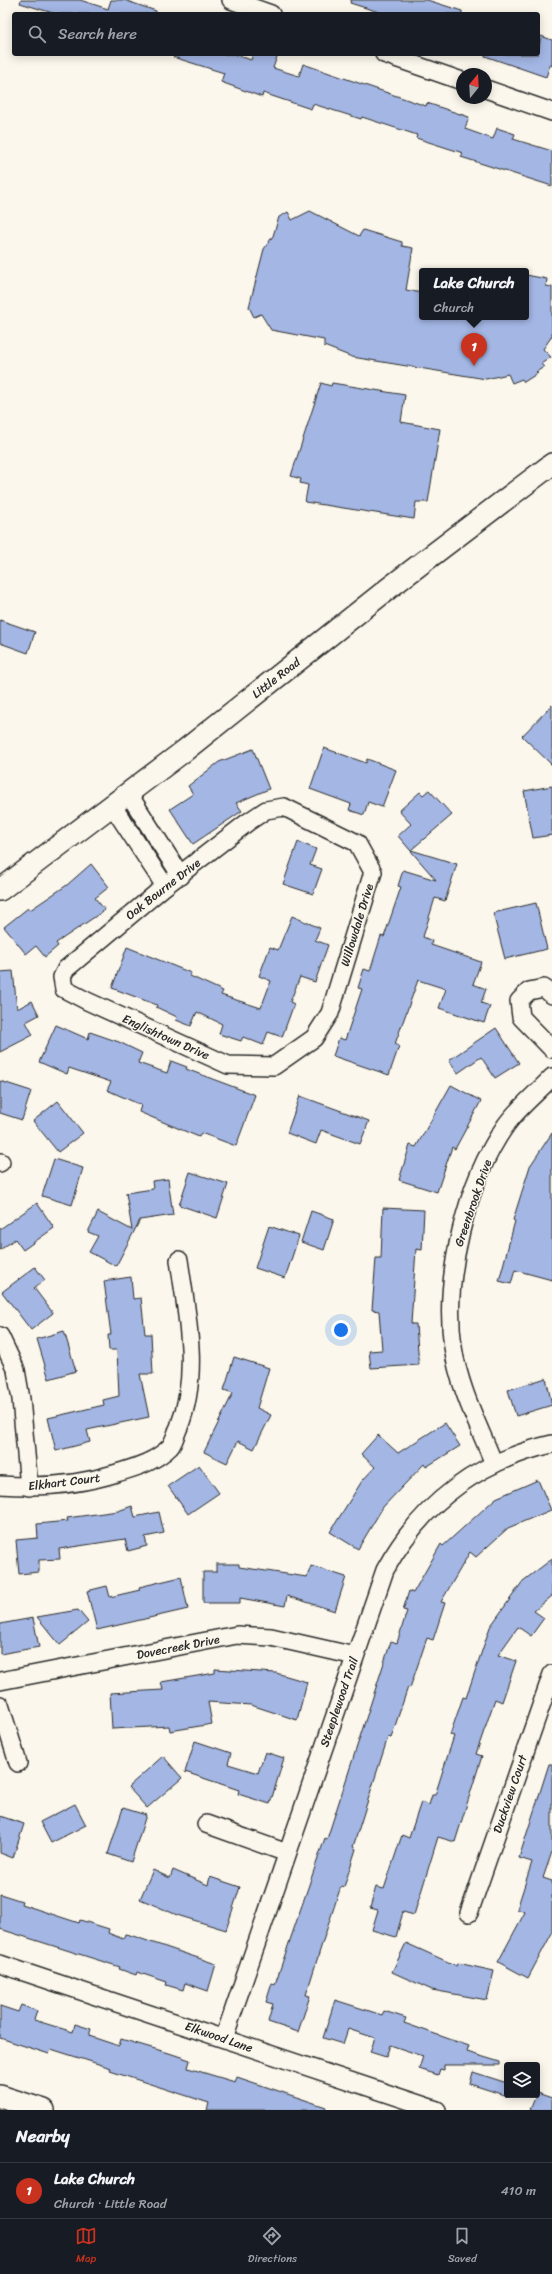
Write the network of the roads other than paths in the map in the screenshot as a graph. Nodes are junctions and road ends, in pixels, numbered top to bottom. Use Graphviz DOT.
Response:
graph roads {
  1 [pos="231,0"];
  2 [pos="264,12"];
  3 [pos="390,56"];
  4 [pos="456,79"];
  5 [pos="492,91"];
  6 [pos="552,112"];
  7 [pos="552,464"];
  8 [pos="120,799"];
  9 [pos="284,807"];
  10 [pos="181,876"];
  11 [pos="165,886"];
  12 [pos="0,890"];
  13 [pos="64,989"];
  14 [pos="552,995"];
  15 [pos="552,1049"];
  16 [pos="274,1066"];
  17 [pos="552,1077"];
  18 [pos="179,1260"];
  19 [pos="0,1336"];
  20 [pos="552,1444"];
  21 [pos="494,1464"];
  22 [pos="0,1485"];
  23 [pos="29,1487"];
  24 [pos="355,1656"];
  25 [pos="552,1674"];
  26 [pos="0,1681"];
  27 [pos="0,1705"];
  28 [pos="18,1763"];
  29 [pos="206,1824"];
  30 [pos="287,1853"];
  31 [pos="469,1913"];
  32 [pos="0,1964"];
  33 [pos="224,2038"];
  34 [pos="0,2096"];
  35 [pos="44,2110"];
  36 [pos="437,2110"];
  1 -- 2 [label="street"];
  3 -- 4 [label="street"];
  5 -- 6 [label="street"];
  7 -- 8 [label="street, Little Road"];
  8 -- 10 [label="street"];
  8 -- 11 [label="street"];
  8 -- 12 [label="street, Little Road"];
  9 -- 10 [label="street, Oak Bourne Drive"];
  9 -- 16 [label="street, Willowdale Drive"];
  10 -- 11 [label="street, Oak Bourne Drive"];
  11 -- 13 [label="street, Oak Bourne Drive"];
  13 -- 16 [label="street, Englishtown Drive"];
  14 -- 15 [label="street"];
  17 -- 21 [label="street, Greenbrook Drive"];
  18 -- 23 [label="street, Elkhart Court"];
  19 -- 23 [label="street"];
  20 -- 21 [label="street, Steeplewood Trail"];
  21 -- 24 [label="street, Steeplewood Trail"];
  22 -- 23 [label="street, Elkhart Court"];
  24 -- 26 [label="street, Dovecreek Drive"];
  24 -- 30 [label="street, Steeplewood Trail"];
  25 -- 31 [label="street, Duckview Court"];
  27 -- 28 [label="street"];
  29 -- 30 [label="street"];
  30 -- 33 [label="street, Steeplewood Trail"];
  32 -- 33 [label="street, Elkwood Lane"];
  33 -- 36 [label="street, Elkwood Lane"];
  34 -- 35 [label="street"];
}
